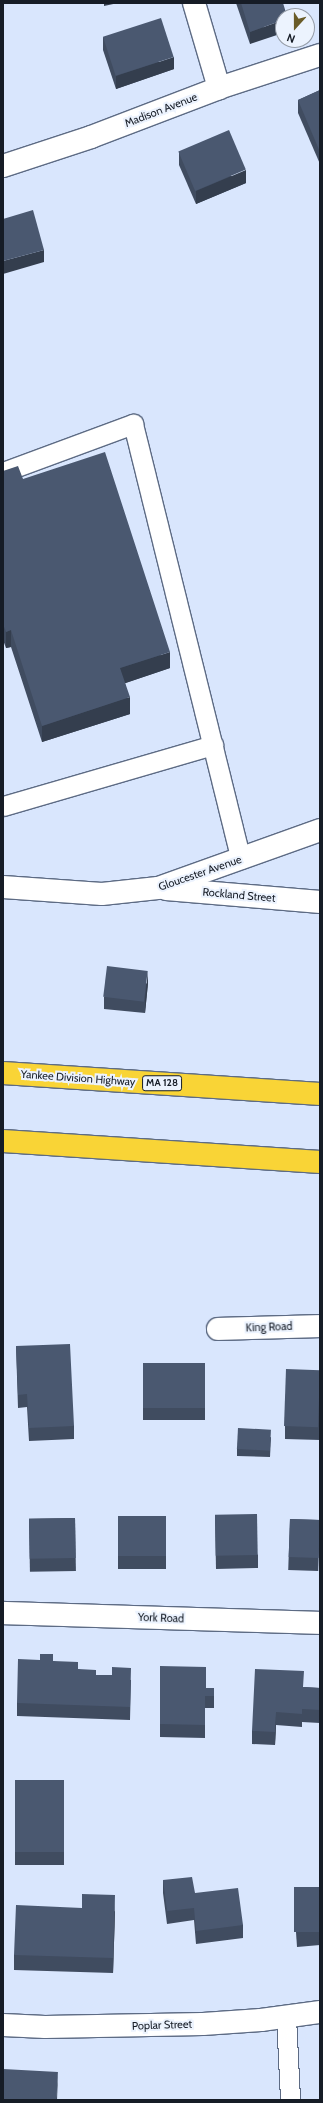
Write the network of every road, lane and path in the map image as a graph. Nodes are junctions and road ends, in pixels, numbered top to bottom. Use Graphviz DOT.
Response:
graph roads {
  1 [pos="194,3"];
  2 [pos="320,55"];
  3 [pos="219,88"];
  4 [pos="3,166"];
  5 [pos="3,472"];
  6 [pos="213,745"];
  7 [pos="3,806"];
  8 [pos="320,830"];
  9 [pos="241,859"];
  10 [pos="3,887"];
  11 [pos="158,888"];
  12 [pos="320,902"];
  13 [pos="3,1072"];
  14 [pos="320,1094"];
  15 [pos="3,1141"];
  16 [pos="320,1162"];
  17 [pos="320,1326"];
  18 [pos="218,1329"];
  19 [pos="3,1613"];
  20 [pos="320,1623"];
  21 [pos="320,2012"];
  22 [pos="286,2017"];
  23 [pos="3,2025"];
  24 [pos="290,2100"];
  1 -- 3 [label="street"];
  2 -- 3 [label="street, Madison Avenue"];
  3 -- 4 [label="street, Madison Avenue"];
  5 -- 6 [label="lane"];
  6 -- 7 [label="lane"];
  6 -- 9 [label="lane"];
  8 -- 9 [label="street, Gloucester Avenue"];
  9 -- 11 [label="street, Gloucester Avenue"];
  10 -- 11 [label="street, Gloucester Avenue"];
  11 -- 12 [label="street, Rockland Street"];
  13 -- 14 [label="highway, Yankee Division Highway / MA 128"];
  15 -- 16 [label="highway"];
  17 -- 18 [label="street, King Road"];
  19 -- 20 [label="street, York Road"];
  21 -- 22 [label="street, Poplar Street"];
  22 -- 23 [label="street, Poplar Street"];
  22 -- 24 [label="lane"];
}
